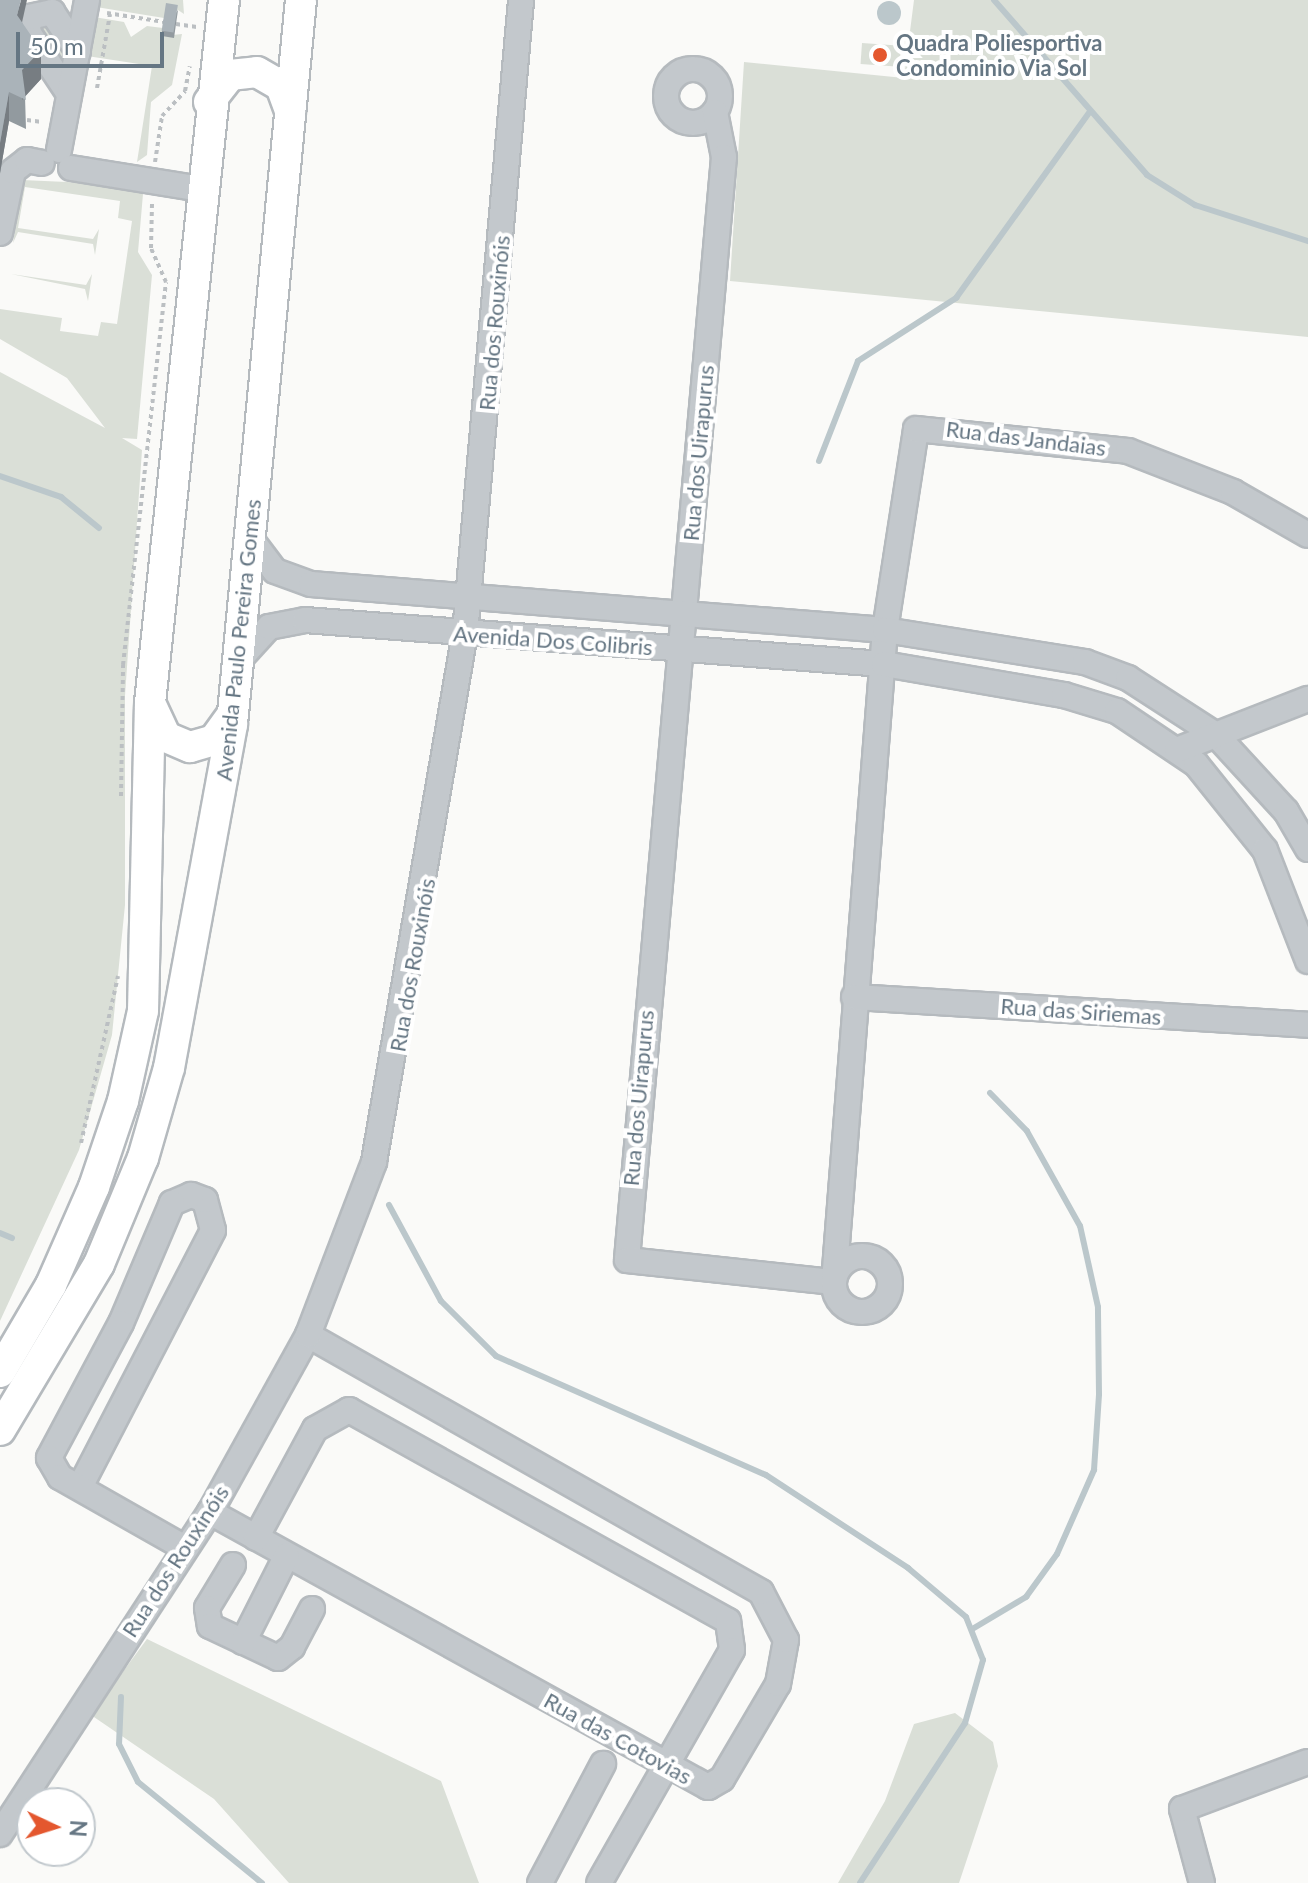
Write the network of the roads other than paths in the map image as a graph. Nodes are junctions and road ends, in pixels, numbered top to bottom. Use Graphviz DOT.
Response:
graph roads {
  1 [pos="87,0"];
  2 [pos="224,0"];
  3 [pos="301,0"];
  4 [pos="521,0"];
  5 [pos="78,51"];
  6 [pos="69,94"];
  7 [pos="208,108"];
  8 [pos="290,111"];
  9 [pos="715,112"];
  10 [pos="57,160"];
  11 [pos="200,189"];
  12 [pos="0,233"];
  13 [pos="1308,535"];
  14 [pos="250,538"];
  15 [pos="468,597"];
  16 [pos="684,616"];
  17 [pos="885,630"];
  18 [pos="465,633"];
  19 [pos="679,650"];
  20 [pos="238,661"];
  21 [pos="884,664"];
  22 [pos="1308,699"];
  23 [pos="150,703"];
  24 [pos="234,709"];
  25 [pos="1216,735"];
  26 [pos="1177,750"];
  27 [pos="1308,849"];
  28 [pos="1308,961"];
  29 [pos="854,997"];
  30 [pos="1308,1025"];
  31 [pos="308,1335"];
  32 [pos="0,1372"];
  33 [pos="0,1430"];
  34 [pos="80,1487"];
  35 [pos="210,1512"];
  36 [pos="256,1538"];
  37 [pos="185,1548"];
  38 [pos="287,1555"];
  39 [pos="233,1565"];
  40 [pos="312,1609"];
  41 [pos="243,1642"];
  42 [pos="1308,1762"];
  43 [pos="603,1764"];
  44 [pos="666,1765"];
  45 [pos="0,1834"];
  46 [pos="540,1883"];
  47 [pos="599,1883"];
  48 [pos="1202,1883"];
  1 -- 5 [label="street"];
  2 -- 7 [label="main road"];
  3 -- 8 [label="main road, Avenida Paulo Pereira Gomes"];
  4 -- 15 [label="street, Rua dos Rouxinóis"];
  5 -- 6 [label="street"];
  5 -- 6 [label="street"];
  6 -- 10 [label="street"];
  7 -- 8 [label="main road"];
  7 -- 11 [label="main road"];
  8 -- 14 [label="main road, Avenida Paulo Pereira Gomes"];
  9 -- 16 [label="street, Rua dos Uirapurus"];
  10 -- 11 [label="street"];
  10 -- 12 [label="street"];
  11 -- 23 [label="main road"];
  13 -- 17 [label="street, Rua das Jandaias"];
  14 -- 15 [label="street, Avenida Dos Colibris"];
  14 -- 20 [label="main road, Avenida Paulo Pereira Gomes"];
  15 -- 16 [label="street, Avenida Dos Colibris"];
  15 -- 18 [label="street, Rua dos Rouxinóis"];
  16 -- 17 [label="street, Avenida Dos Colibris"];
  16 -- 19 [label="street, Rua dos Uirapurus"];
  17 -- 21 [label="street, Rua das Jandaias"];
  17 -- 25 [label="street, Avenida Dos Colibris"];
  18 -- 19 [label="street, Avenida Dos Colibris"];
  18 -- 20 [label="street, Avenida Dos Colibris"];
  18 -- 31 [label="street, Rua dos Rouxinóis"];
  19 -- 21 [label="street, Avenida Dos Colibris"];
  19 -- 29 [label="street, Rua dos Uirapurus"];
  20 -- 24 [label="main road, Avenida Paulo Pereira Gomes"];
  21 -- 26 [label="street, Avenida Dos Colibris"];
  21 -- 29 [label="street, Rua dos Uirapurus"];
  22 -- 25 [label="street"];
  23 -- 24 [label="main road"];
  23 -- 32 [label="main road"];
  24 -- 33 [label="main road, Avenida Paulo Pereira Gomes"];
  25 -- 26 [label="street"];
  25 -- 27 [label="street, Avenida Dos Colibris"];
  26 -- 28 [label="street, Avenida Dos Colibris"];
  29 -- 30 [label="street, Rua das Siriemas"];
  31 -- 35 [label="street, Rua dos Rouxinóis"];
  31 -- 44 [label="street, Rua das Cotovias"];
  34 -- 34 [label="street"];
  34 -- 37 [label="street"];
  35 -- 36 [label="street, Rua das Cotovias"];
  35 -- 37 [label="street, Rua dos Rouxinóis"];
  36 -- 38 [label="street, Rua das Cotovias"];
  36 -- 44 [label="street"];
  37 -- 45 [label="street, Rua dos Rouxinóis"];
  38 -- 41 [label="street"];
  38 -- 44 [label="street, Rua das Cotovias"];
  39 -- 41 [label="street"];
  40 -- 41 [label="street"];
  42 -- 48 [label="street"];
  43 -- 46 [label="street"];
  44 -- 47 [label="street"];
}
